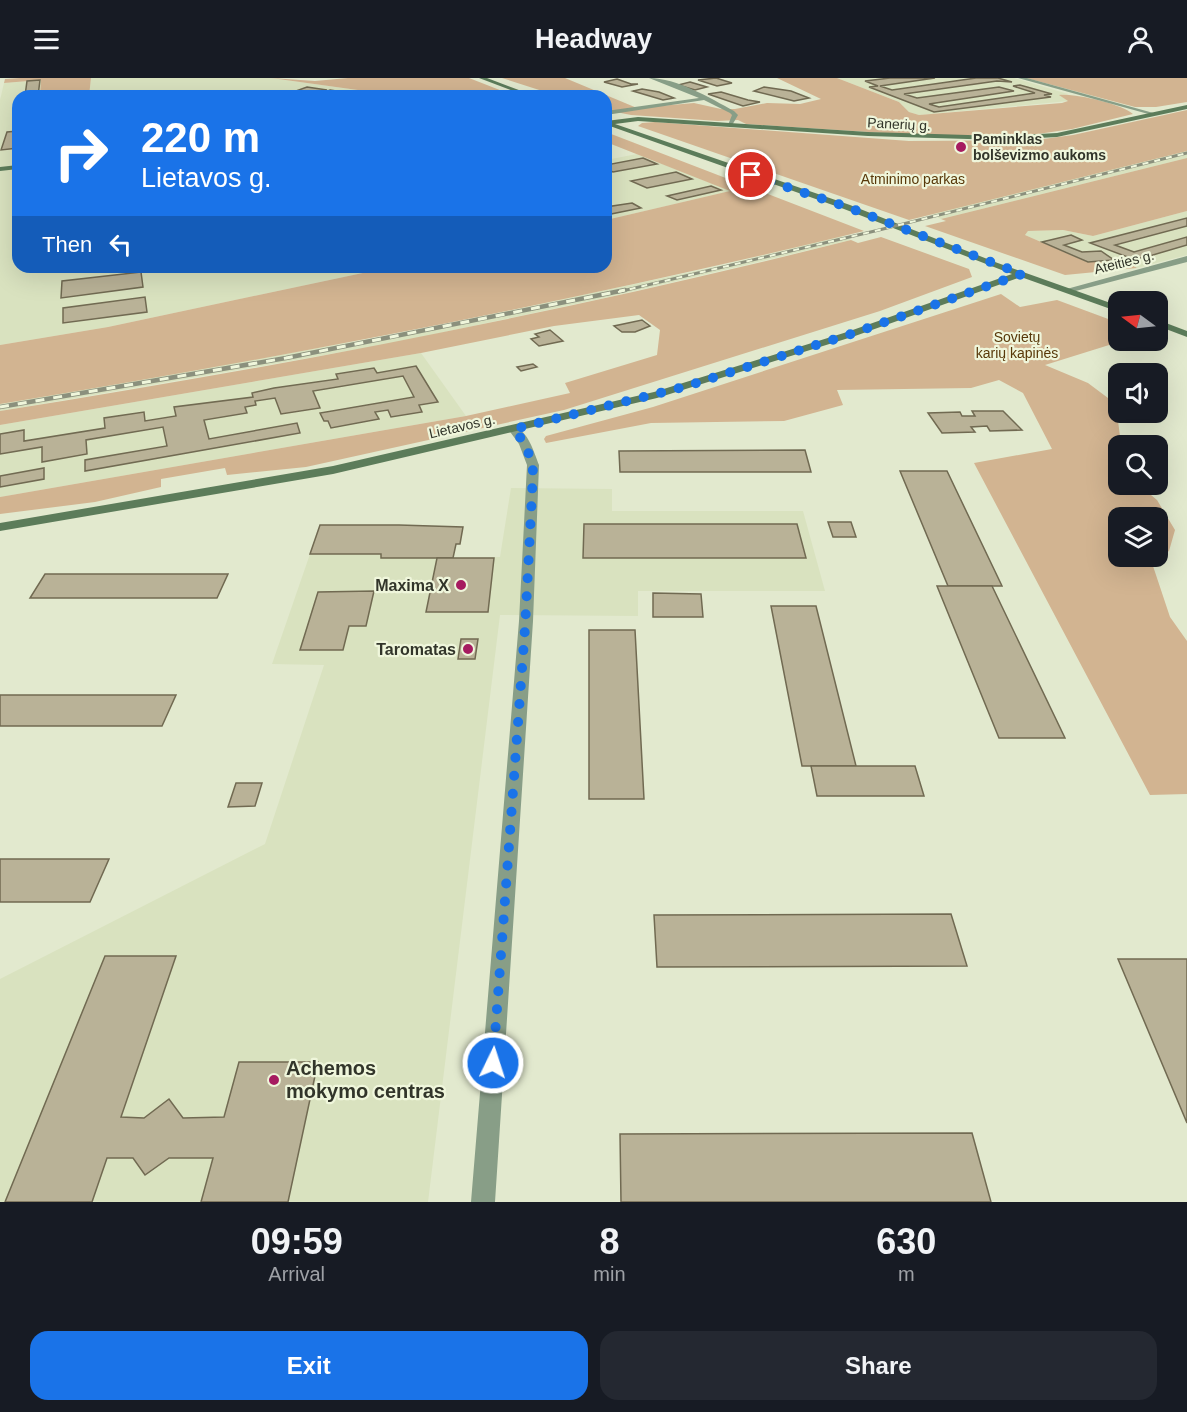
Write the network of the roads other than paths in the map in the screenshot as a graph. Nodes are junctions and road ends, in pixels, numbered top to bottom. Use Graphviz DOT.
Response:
graph roads {
  1 [pos="482,78"];
  2 [pos="652,78"];
  3 [pos="1021,78"];
  4 [pos="515,90"];
  5 [pos="703,99"];
  6 [pos="1187,106"];
  7 [pos="612,112"];
  8 [pos="1154,114"];
  9 [pos="612,122"];
  10 [pos="612,125"];
  11 [pos="731,125"];
  12 [pos="1187,260"];
  13 [pos="1022,274"];
  14 [pos="1068,290"];
  15 [pos="1108,305"];
  16 [pos="1168,327"];
  17 [pos="1187,334"];
  18 [pos="514,429"];
  19 [pos="0,527"];
  20 [pos="483,1202"];
  1 -- 4 [label="main road"];
  2 -- 5 [label="street"];
  3 -- 8 [label="street"];
  5 -- 7 [label="street"];
  5 -- 11 [label="street"];
  6 -- 8 [label="main road, Panerių g."];
  8 -- 11 [label="main road, Panerių g."];
  9 -- 11 [label="main road, Panerių g."];
  10 -- 13 [label="main road"];
  12 -- 14 [label="street, Ateities g."];
  13 -- 14 [label="main road"];
  13 -- 18 [label="main road, Lietavos g."];
  14 -- 15 [label="main road"];
  16 -- 17 [label="main road"];
  18 -- 19 [label="main road, Lietavos g."];
  18 -- 20 [label="street"];
}
